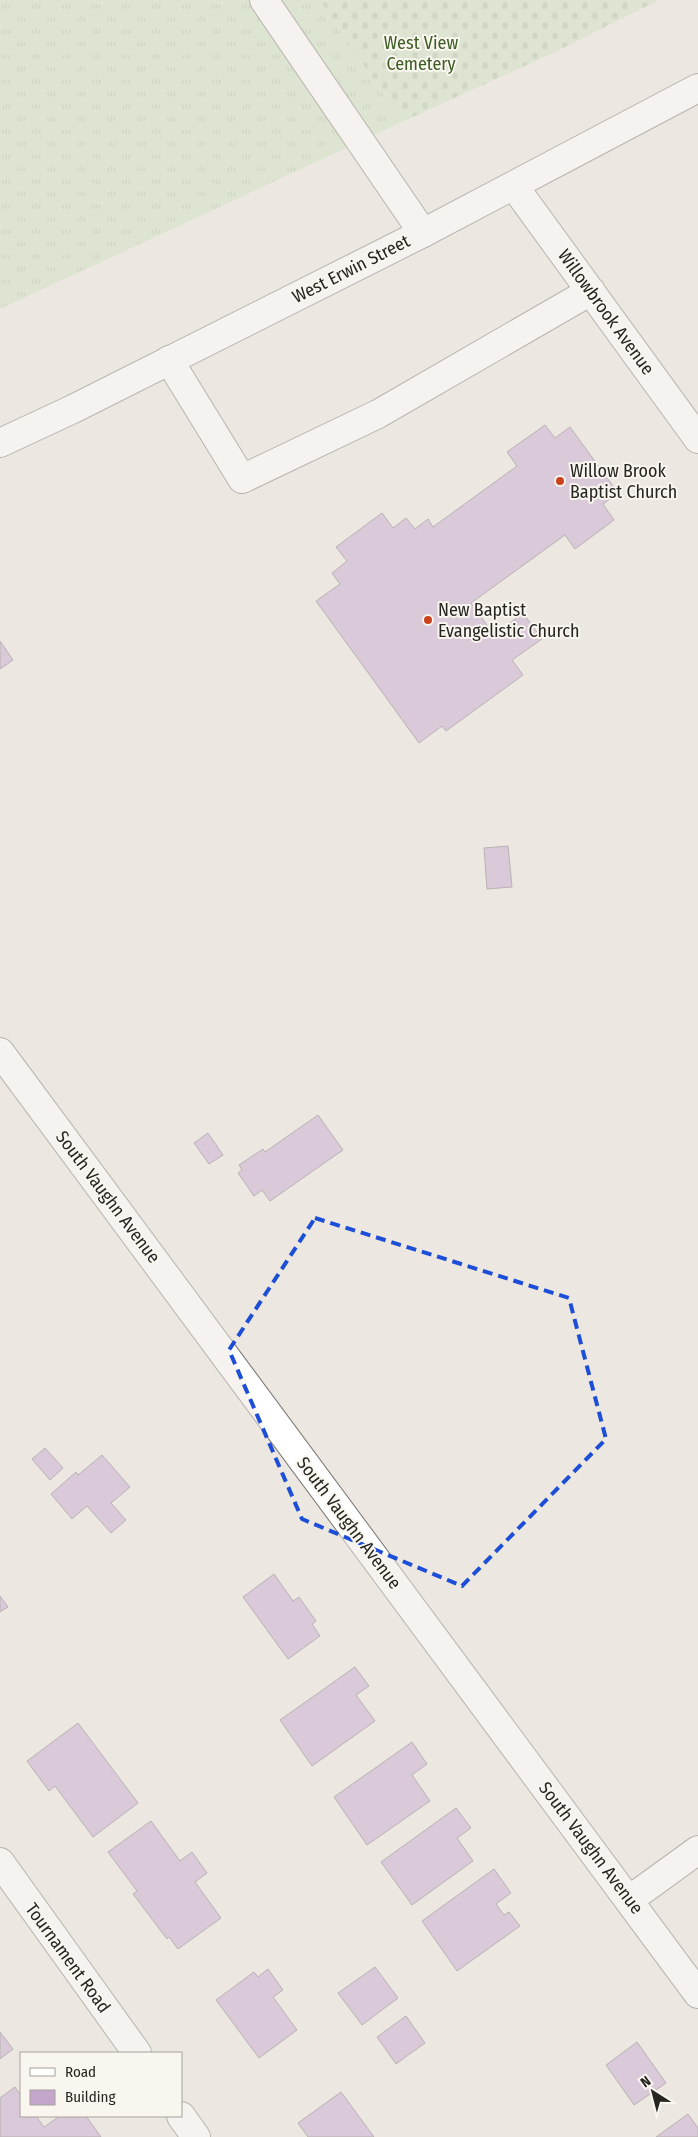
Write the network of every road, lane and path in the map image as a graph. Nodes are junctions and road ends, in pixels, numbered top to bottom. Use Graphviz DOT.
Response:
graph roads {
  1 [pos="264,0"];
  2 [pos="698,88"];
  3 [pos="514,186"];
  4 [pos="423,233"];
  5 [pos="591,291"];
  6 [pos="169,360"];
  7 [pos="698,439"];
  8 [pos="0,443"];
  9 [pos="0,1052"];
  10 [pos="698,1850"];
  11 [pos="0,1862"];
  12 [pos="629,1900"];
  13 [pos="698,1994"];
  14 [pos="135,2052"];
  15 [pos="182,2117"];
  16 [pos="196,2137"];
  1 -- 4 [label="street"];
  2 -- 3 [label="street, West Erwin Street"];
  3 -- 4 [label="street, West Erwin Street"];
  3 -- 5 [label="street, Willowbrook Avenue"];
  4 -- 6 [label="street, West Erwin Street"];
  5 -- 6 [label="street"];
  5 -- 7 [label="street, Willowbrook Avenue"];
  6 -- 8 [label="street, West Erwin Street"];
  9 -- 12 [label="street, South Vaughn Avenue"];
  10 -- 12 [label="street"];
  11 -- 14 [label="street, Tournament Road"];
  12 -- 13 [label="street, South Vaughn Avenue"];
  15 -- 16 [label="street"];
}
